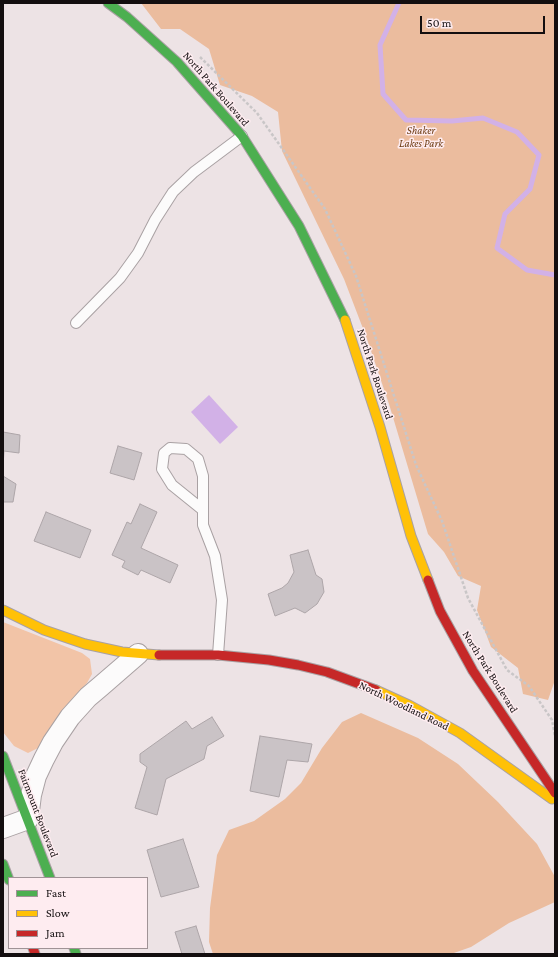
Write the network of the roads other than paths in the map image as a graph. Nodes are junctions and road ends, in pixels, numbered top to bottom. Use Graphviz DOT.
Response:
graph roads {
  1 [pos="108,3"];
  2 [pos="242,136"];
  3 [pos="76,323"];
  4 [pos="203,510"];
  5 [pos="3,610"];
  6 [pos="138,654"];
  7 [pos="218,655"];
  8 [pos="3,756"];
  9 [pos="555,793"];
  10 [pos="555,801"];
  11 [pos="28,819"];
  12 [pos="3,828"];
  13 [pos="3,864"];
  14 [pos="8,877"];
  15 [pos="50,877"];
  1 -- 2 [label="street, North Park Boulevard"];
  2 -- 3 [label="lane"];
  2 -- 9 [label="street, North Park Boulevard"];
  4 -- 4 [label="lane"];
  4 -- 7 [label="lane"];
  5 -- 6 [label="street, North Woodland Road"];
  6 -- 7 [label="street, North Woodland Road"];
  6 -- 11 [label="street"];
  7 -- 10 [label="street, North Woodland Road"];
  8 -- 11 [label="street, Fairmount Boulevard"];
  11 -- 12 [label="street"];
  11 -- 15 [label="street, Fairmount Boulevard"];
  13 -- 14 [label="street"];
}
